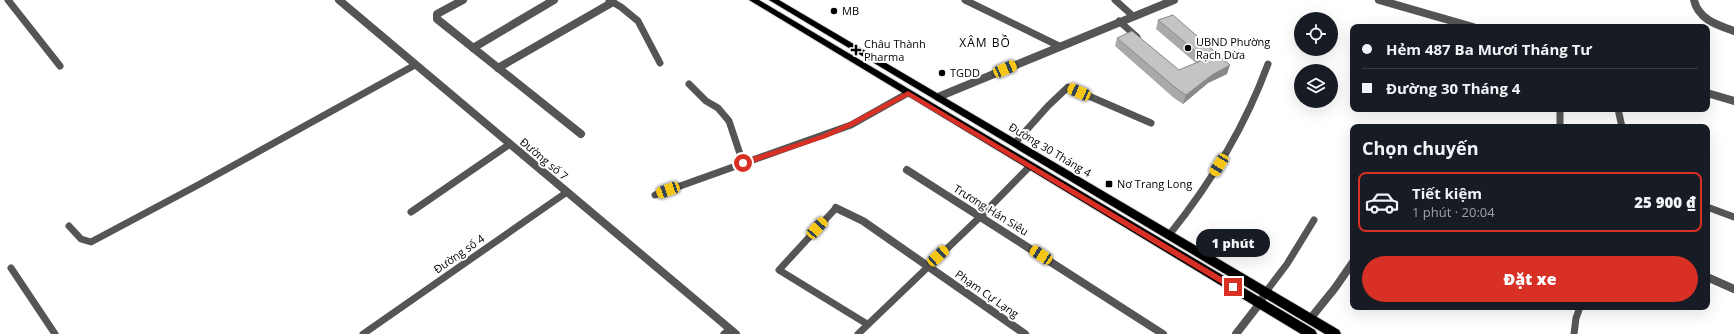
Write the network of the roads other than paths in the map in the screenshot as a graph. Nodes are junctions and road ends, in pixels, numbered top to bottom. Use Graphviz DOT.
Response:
graph roads {
  1 [pos="8,0"];
  2 [pos="339,0"];
  3 [pos="463,0"];
  4 [pos="554,0"];
  5 [pos="753,0"];
  6 [pos="773,0"];
  7 [pos="965,0"];
  8 [pos="1116,0"];
  9 [pos="1174,0"];
  10 [pos="1379,0"];
  11 [pos="1694,0"];
  12 [pos="611,1"];
  13 [pos="1133,16"];
  14 [pos="1119,21"];
  15 [pos="1463,24"];
  16 [pos="1734,32"];
  17 [pos="1142,41"];
  18 [pos="1059,46"];
  19 [pos="473,48"];
  20 [pos="660,63"];
  21 [pos="1268,64"];
  22 [pos="416,65"];
  23 [pos="60,66"];
  24 [pos="498,68"];
  25 [pos="689,84"];
  26 [pos="917,85"];
  27 [pos="908,93"];
  28 [pos="1710,94"];
  29 [pos="938,97"];
  30 [pos="1734,100"];
  31 [pos="930,106"];
  32 [pos="1560,112"];
  33 [pos="1619,112"];
  34 [pos="1151,123"];
  35 [pos="1560,124"];
  36 [pos="1621,124"];
  37 [pos="581,134"];
  38 [pos="1015,143"];
  39 [pos="510,144"];
  40 [pos="743,163"];
  41 [pos="1030,166"];
  42 [pos="907,170"];
  43 [pos="566,192"];
  44 [pos="655,195"];
  45 [pos="836,208"];
  46 [pos="1710,208"];
  47 [pos="411,212"];
  48 [pos="981,216"];
  49 [pos="1734,217"];
  50 [pos="1314,220"];
  51 [pos="68,226"];
  52 [pos="1169,235"];
  53 [pos="928,266"];
  54 [pos="1350,266"];
  55 [pos="11,268"];
  56 [pos="1710,278"];
  57 [pos="1734,289"];
  58 [pos="1265,293"];
  59 [pos="1260,303"];
  60 [pos="1579,310"];
  61 [pos="1310,320"];
  62 [pos="867,324"];
  63 [pos="730,332"];
  64 [pos="55,334"];
  65 [pos="363,334"];
  66 [pos="858,334"];
  67 [pos="1025,334"];
  68 [pos="1163,334"];
  69 [pos="1236,334"];
  70 [pos="1311,334"];
  71 [pos="1335,334"];
  72 [pos="1574,334"];
  1 -- 23 [label="lane"];
  2 -- 22 [label="street, Đường số 7"];
  3 -- 19 [label="street"];
  4 -- 19 [label="street"];
  5 -- 27 [label="main road"];
  6 -- 26 [label="main road, Đường 30 Tháng 4"];
  7 -- 18 [label="lane"];
  8 -- 13 [label="lane"];
  9 -- 13 [label="street"];
  10 -- 15 [label="street"];
  11 -- 16 [label="street"];
  12 -- 20 [label="lane"];
  12 -- 24 [label="street"];
  13 -- 14 [label="street"];
  14 -- 17 [label="lane"];
  14 -- 18 [label="street"];
  18 -- 29 [label="street"];
  19 -- 24 [label="street"];
  21 -- 52 [label="lane"];
  22 -- 39 [label="street, Đường số 7"];
  22 -- 51 [label="lane"];
  24 -- 37 [label="street"];
  25 -- 40 [label="lane"];
  26 -- 27 [label="main road"];
  26 -- 29 [label="main road, Đường 30 Tháng 4"];
  27 -- 31 [label="main road"];
  27 -- 40 [label="lane"];
  28 -- 30 [label="street"];
  29 -- 31 [label="main road"];
  29 -- 38 [label="main road, Đường 30 Tháng 4"];
  31 -- 41 [label="main road"];
  32 -- 35 [label="lane"];
  33 -- 36 [label="lane"];
  34 -- 38 [label="lane"];
  38 -- 52 [label="main road, Đường 30 Tháng 4"];
  39 -- 43 [label="street, Đường số 7"];
  39 -- 47 [label="lane"];
  40 -- 44 [label="lane"];
  41 -- 48 [label="lane"];
  41 -- 59 [label="main road"];
  42 -- 48 [label="street, Trương Hán Siêu"];
  43 -- 63 [label="street, Đường số 7"];
  43 -- 65 [label="lane, Đường số 4"];
  45 -- 53 [label="street, Phạm Cự Lạng"];
  45 -- 62 [label="lane"];
  46 -- 49 [label="lane"];
  48 -- 53 [label="lane"];
  48 -- 68 [label="street, Trương Hán Siêu"];
  50 -- 58 [label="lane"];
  52 -- 58 [label="main road, Đường 30 Tháng 4"];
  53 -- 62 [label="lane"];
  53 -- 67 [label="street, Phạm Cự Lạng"];
  54 -- 61 [label="street"];
  55 -- 64 [label="lane"];
  56 -- 57 [label="street"];
  58 -- 59 [label="street"];
  58 -- 61 [label="main road, Đường 30 Tháng 4"];
  59 -- 69 [label="street"];
  59 -- 70 [label="main road"];
  60 -- 72 [label="lane"];
  61 -- 71 [label="main road, Đường 30 Tháng 4"];
  62 -- 66 [label="lane"];
}
